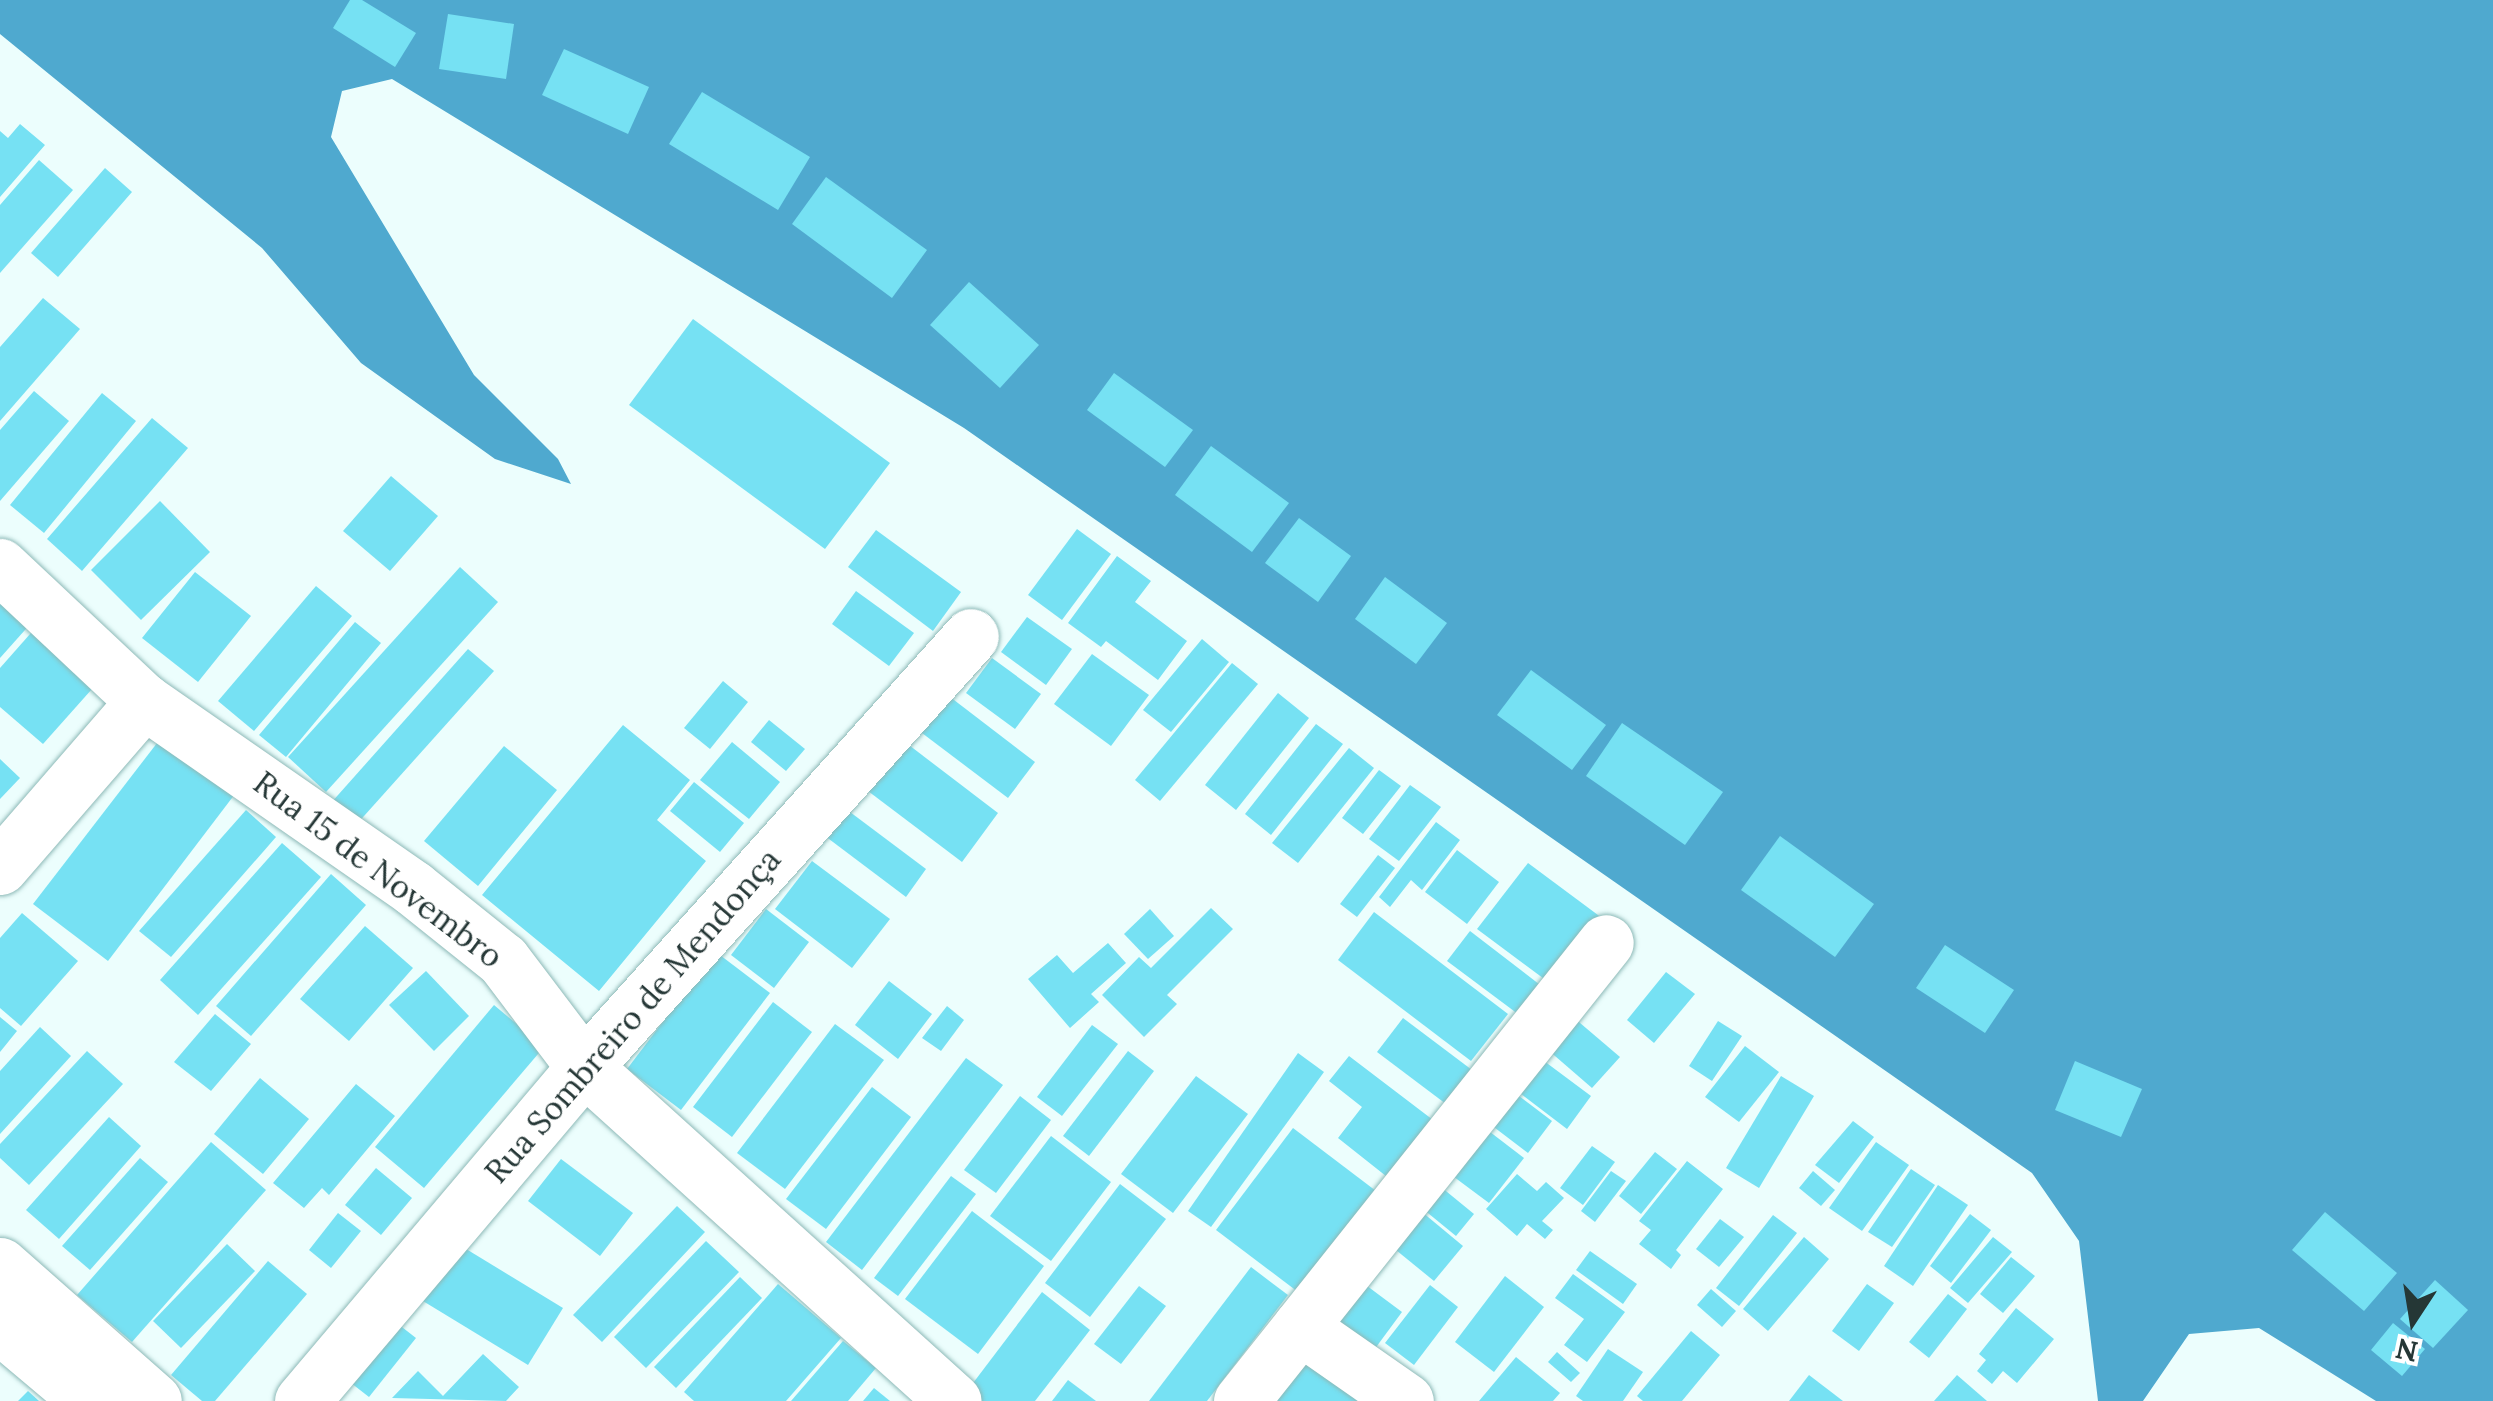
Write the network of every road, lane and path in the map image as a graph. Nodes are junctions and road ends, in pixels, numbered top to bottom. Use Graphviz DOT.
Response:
graph roads {
  1 [pos="0,566"];
  2 [pos="970,636"];
  3 [pos="144,701"];
  4 [pos="0,868"];
  5 [pos="1606,942"];
  6 [pos="584,1067"];
  7 [pos="0,1265"];
  8 [pos="0,1326"];
  9 [pos="1300,1327"];
  10 [pos="89,1401"];
  11 [pos="154,1401"];
  12 [pos="302,1401"];
  13 [pos="954,1401"];
  14 [pos="1240,1401"];
  15 [pos="1406,1401"];
  1 -- 3 [label="street, Rua 15 de Novembro"];
  2 -- 6 [label="street, Rua Sombreiro de Mendonça"];
  3 -- 4 [label="street"];
  3 -- 6 [label="street, Rua 15 de Novembro"];
  5 -- 9 [label="street"];
  6 -- 12 [label="street, Rua Sombreiro de Mendonça"];
  6 -- 13 [label="street, Rua 15 de Novembro"];
  7 -- 11 [label="street"];
  8 -- 10 [label="street"];
  9 -- 14 [label="street"];
  9 -- 15 [label="street"];
}
